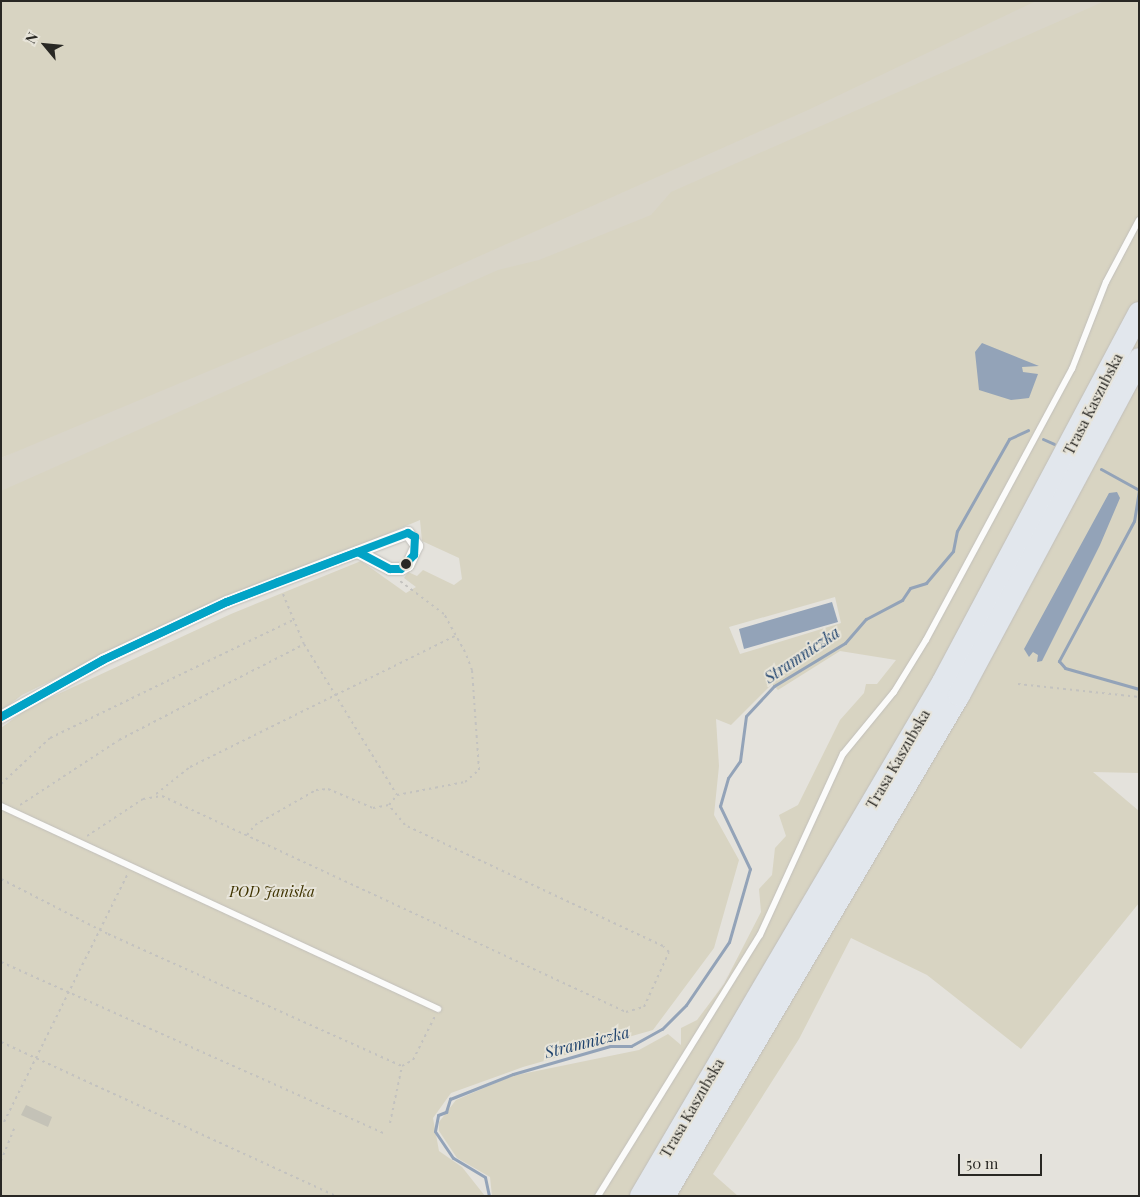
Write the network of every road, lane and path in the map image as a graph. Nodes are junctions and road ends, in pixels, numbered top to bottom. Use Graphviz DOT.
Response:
graph roads {
  1 [pos="1139,220"];
  2 [pos="1139,313"];
  3 [pos="1139,359"];
  4 [pos="358,552"];
  5 [pos="390,569"];
  6 [pos="278,582"];
  7 [pos="293,620"];
  8 [pos="458,636"];
  9 [pos="304,644"];
  10 [pos="1018,684"];
  11 [pos="334,693"];
  12 [pos="1139,697"];
  13 [pos="1,716"];
  14 [pos="1,784"];
  15 [pos="156,794"];
  16 [pos="397,795"];
  17 [pos="388,805"];
  18 [pos="1,806"];
  19 [pos="12,811"];
  20 [pos="247,835"];
  21 [pos="78,841"];
  22 [pos="130,865"];
  23 [pos="1,879"];
  24 [pos="101,928"];
  25 [pos="1,962"];
  26 [pos="69,993"];
  27 [pos="438,1010"];
  28 [pos="1,1042"];
  29 [pos="37,1060"];
  30 [pos="402,1066"];
  31 [pos="4,1122"];
  32 [pos="390,1123"];
  33 [pos="14,1129"];
  34 [pos="384,1133"];
  35 [pos="1,1161"];
  36 [pos="336,1196"];
  37 [pos="598,1196"];
  38 [pos="641,1196"];
  39 [pos="664,1196"];
  1 -- 37 [label="lane"];
  2 -- 38 [label="highway, Trasa Kaszubska"];
  3 -- 39 [label="highway, Trasa Kaszubska"];
  4 -- 5 [label="street"];
  4 -- 5 [label="street"];
  4 -- 6 [label="street"];
  5 -- 8 [label="path"];
  6 -- 7 [label="path"];
  6 -- 13 [label="street"];
  7 -- 9 [label="path"];
  7 -- 14 [label="path"];
  8 -- 11 [label="path"];
  8 -- 16 [label="path"];
  9 -- 11 [label="path"];
  9 -- 19 [label="path"];
  10 -- 12 [label="path"];
  11 -- 15 [label="path"];
  11 -- 16 [label="path"];
  15 -- 20 [label="path"];
  15 -- 21 [label="path"];
  16 -- 17 [label="path"];
  17 -- 20 [label="path"];
  17 -- 20 [label="path"];
  18 -- 19 [label="lane"];
  19 -- 21 [label="lane"];
  21 -- 22 [label="lane"];
  22 -- 24 [label="path"];
  22 -- 27 [label="lane"];
  23 -- 24 [label="path"];
  24 -- 26 [label="path"];
  24 -- 30 [label="path"];
  25 -- 26 [label="path"];
  26 -- 29 [label="path"];
  26 -- 34 [label="path"];
  27 -- 30 [label="path"];
  28 -- 29 [label="path"];
  29 -- 31 [label="path"];
  29 -- 36 [label="path"];
  30 -- 32 [label="path"];
  33 -- 35 [label="path"];
}
